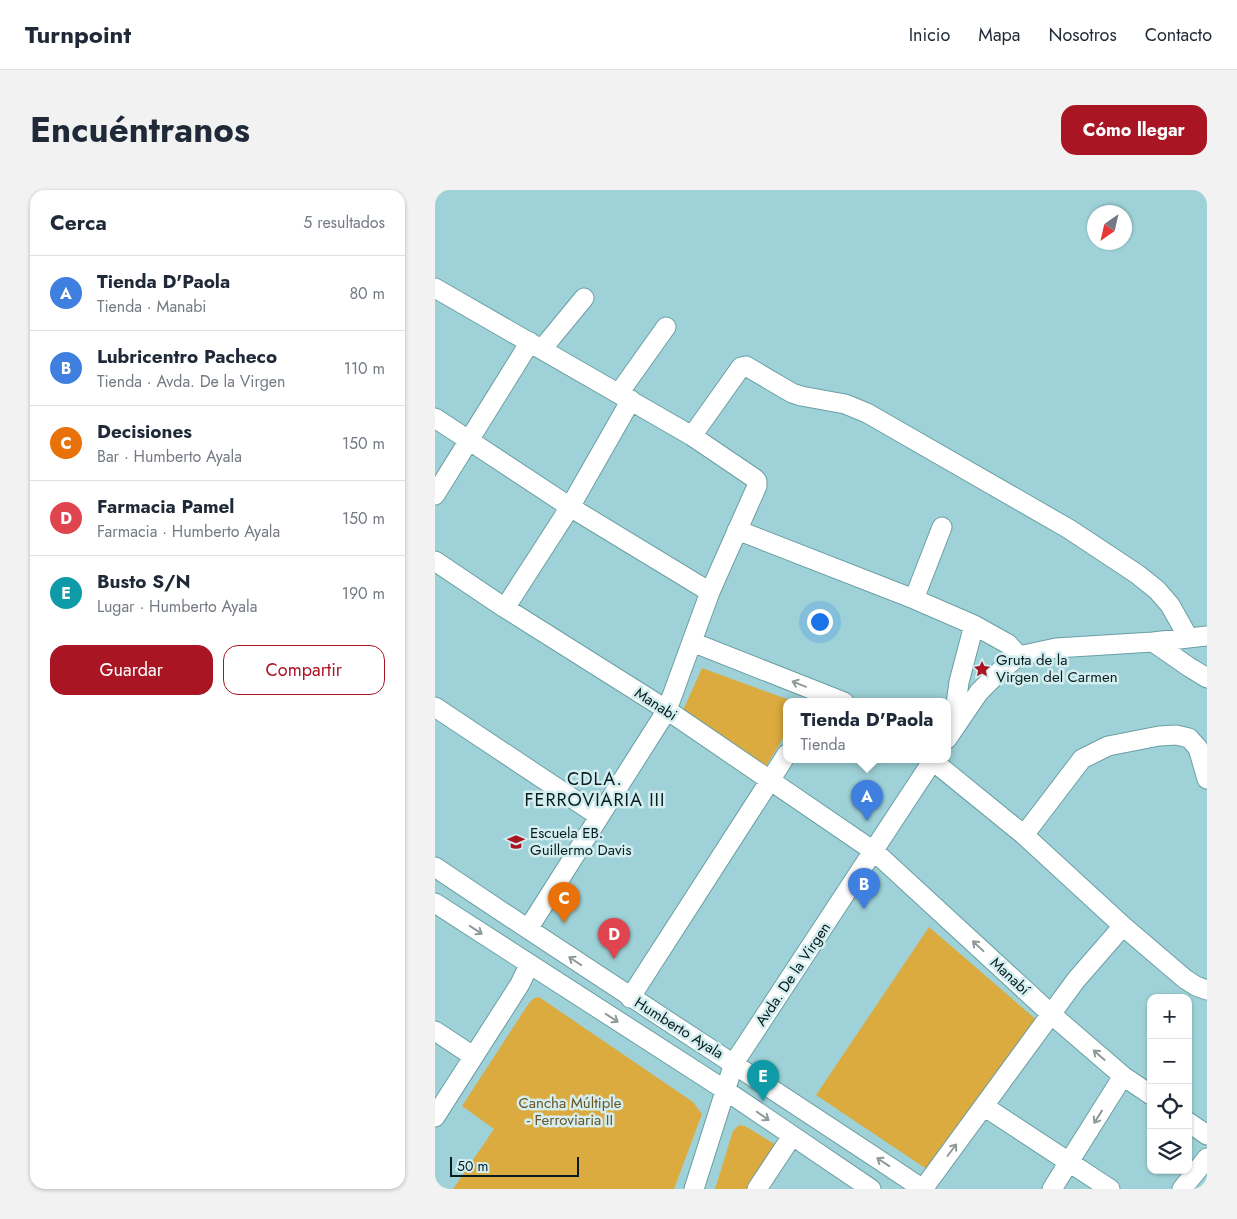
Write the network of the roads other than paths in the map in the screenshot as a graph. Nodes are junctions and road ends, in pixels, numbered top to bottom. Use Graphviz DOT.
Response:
graph roads {
  1 [pos="435,288"];
  2 [pos="584,298"];
  3 [pos="666,327"];
  4 [pos="536,345"];
  5 [pos="625,396"];
  6 [pos="435,418"];
  7 [pos="692,436"];
  8 [pos="470,440"];
  9 [pos="435,495"];
  10 [pos="570,506"];
  11 [pos="942,526"];
  12 [pos="737,530"];
  13 [pos="435,562"];
  14 [pos="710,592"];
  15 [pos="914,600"];
  16 [pos="505,608"];
  17 [pos="974,625"];
  18 [pos="1207,636"];
  19 [pos="1188,637"];
  20 [pos="692,642"];
  21 [pos="1153,642"];
  22 [pos="1019,656"];
  23 [pos="1207,678"];
  24 [pos="822,698"];
  25 [pos="435,707"];
  26 [pos="667,710"];
  27 [pos="951,729"];
  28 [pos="951,734"];
  29 [pos="783,760"];
  30 [pos="931,763"];
  31 [pos="937,763"];
  32 [pos="1207,779"];
  33 [pos="770,780"];
  34 [pos="599,816"];
  35 [pos="1024,835"];
  36 [pos="875,852"];
  37 [pos="435,867"];
  38 [pos="435,903"];
  39 [pos="1123,926"];
  40 [pos="528,929"];
  41 [pos="529,965"];
  42 [pos="1207,990"];
  43 [pos="630,998"];
  44 [pos="1051,1014"];
  45 [pos="435,1031"];
  46 [pos="473,1056"];
  47 [pos="734,1063"];
  48 [pos="1123,1076"];
  49 [pos="725,1090"];
  50 [pos="1147,1092"];
  51 [pos="985,1107"];
  52 [pos="435,1117"];
  53 [pos="1192,1125"];
  54 [pos="1207,1135"];
  55 [pos="792,1136"];
  56 [pos="1207,1158"];
  57 [pos="1069,1163"];
  58 [pos="860,1186"];
  59 [pos="694,1189"];
  60 [pos="757,1189"];
  61 [pos="923,1189"];
  62 [pos="1052,1189"];
  63 [pos="1110,1189"];
  64 [pos="1182,1189"];
  1 -- 4 [label="street"];
  2 -- 4 [label="street"];
  3 -- 5 [label="street"];
  4 -- 5 [label="street"];
  4 -- 8 [label="street"];
  5 -- 7 [label="street"];
  5 -- 10 [label="street"];
  6 -- 8 [label="street"];
  7 -- 12 [label="street"];
  7 -- 19 [label="street"];
  8 -- 9 [label="street"];
  8 -- 10 [label="street"];
  10 -- 14 [label="street"];
  10 -- 16 [label="street"];
  11 -- 15 [label="street"];
  12 -- 14 [label="street"];
  12 -- 15 [label="street"];
  13 -- 16 [label="street, Manabi"];
  14 -- 20 [label="street"];
  15 -- 17 [label="street"];
  16 -- 26 [label="street, Manabi"];
  17 -- 22 [label="street"];
  17 -- 27 [label="street"];
  18 -- 19 [label="street"];
  19 -- 21 [label="street"];
  24 -- 20 [label="street, one-way"];
  20 -- 26 [label="street"];
  21 -- 22 [label="street"];
  21 -- 23 [label="street"];
  22 -- 28 [label="street"];
  25 -- 34 [label="street"];
  26 -- 33 [label="street, Manabi"];
  26 -- 34 [label="street"];
  29 -- 33 [label="street"];
  30 -- 36 [label="street, Avda. De la Virgen"];
  31 -- 35 [label="street"];
  32 -- 35 [label="street"];
  33 -- 36 [label="street, Manabi"];
  33 -- 43 [label="street"];
  34 -- 40 [label="street"];
  35 -- 39 [label="street"];
  44 -- 36 [label="street, Manabí, one-way"];
  36 -- 47 [label="street, Avda. De la Virgen"];
  37 -- 40 [label="street, Humberto Ayala"];
  38 -- 41 [label="street, Humberto Ayala, one-way"];
  39 -- 42 [label="street"];
  39 -- 44 [label="street"];
  43 -- 40 [label="street, Humberto Ayala, one-way"];
  41 -- 46 [label="street"];
  41 -- 49 [label="street, Humberto Ayala, one-way"];
  43 -- 47 [label="street, Humberto Ayala"];
  48 -- 44 [label="street, Manabí, one-way"];
  44 -- 51 [label="street"];
  45 -- 46 [label="street"];
  46 -- 52 [label="street"];
  47 -- 49 [label="street, Avda. De la Virgen"];
  61 -- 47 [label="street, Humberto Ayala, one-way"];
  48 -- 50 [label="street, Manabí"];
  48 -- 57 [label="street, one-way"];
  49 -- 55 [label="street, Humberto Ayala, one-way"];
  49 -- 59 [label="street, Avda. De la Virgen"];
  51 -- 57 [label="street"];
  61 -- 51 [label="street, one-way"];
  53 -- 54 [label="street"];
  55 -- 58 [label="street, Humberto Ayala"];
  55 -- 60 [label="street"];
  56 -- 64 [label="street"];
  57 -- 62 [label="street"];
  57 -- 63 [label="street"];
}
